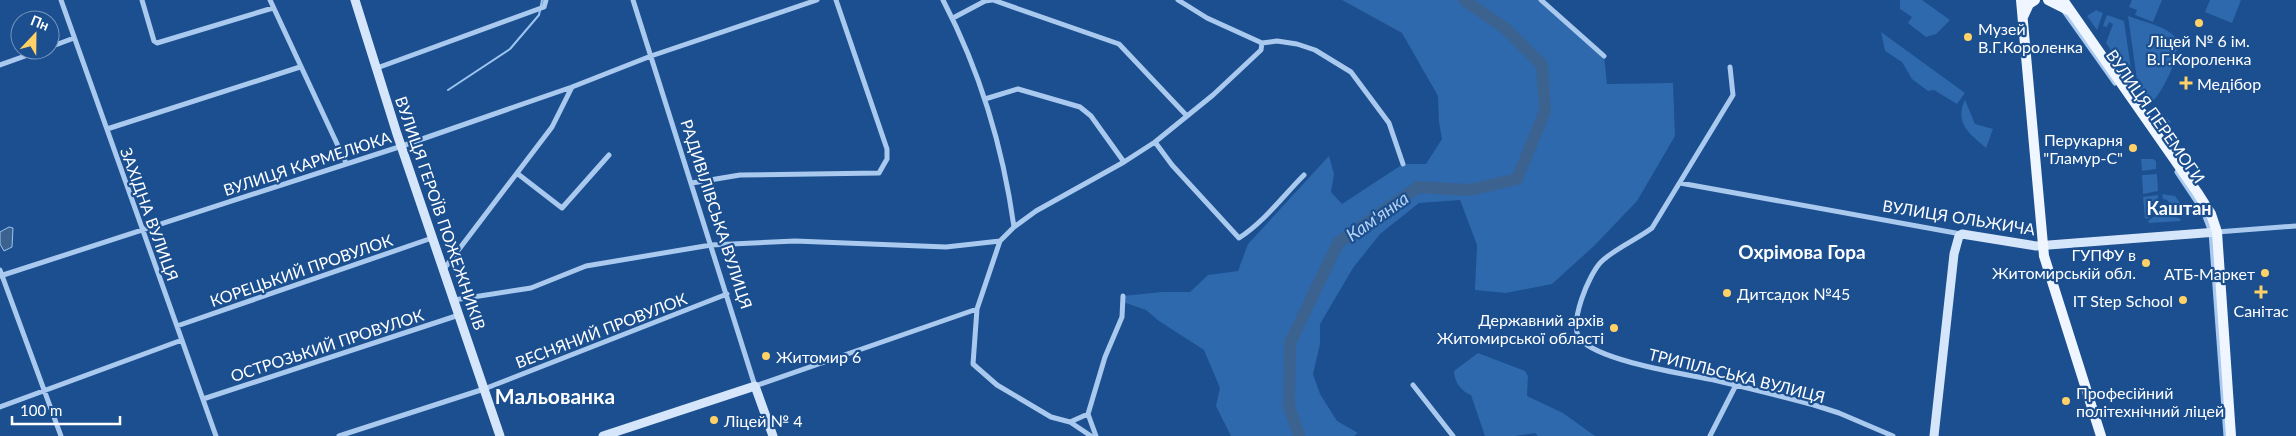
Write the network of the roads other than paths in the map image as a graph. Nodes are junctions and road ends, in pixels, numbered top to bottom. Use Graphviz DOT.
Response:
graph roads {
  1 [pos="61,0"];
  2 [pos="142,0"];
  3 [pos="270,0"];
  4 [pos="354,0"];
  5 [pos="546,0"];
  6 [pos="633,0"];
  7 [pos="817,0"];
  8 [pos="836,0"];
  9 [pos="943,0"];
  10 [pos="993,0"];
  11 [pos="1178,0"];
  12 [pos="1541,0"];
  13 [pos="2035,0"];
  14 [pos="2048,0"];
  15 [pos="2060,1"];
  16 [pos="2021,2"];
  17 [pos="273,8"];
  18 [pos="953,18"];
  19 [pos="2022,19"];
  20 [pos="74,38"];
  21 [pos="60,43"];
  22 [pos="1262,43"];
  23 [pos="651,56"];
  24 [pos="1604,56"];
  25 [pos="14,60"];
  26 [pos="0,65"];
  27 [pos="300,67"];
  28 [pos="1730,67"];
  29 [pos="377,68"];
  30 [pos="572,87"];
  31 [pos="985,99"];
  32 [pos="1187,116"];
  33 [pos="107,129"];
  34 [pos="1155,142"];
  35 [pos="402,146"];
  36 [pos="609,155"];
  37 [pos="1124,162"];
  38 [pos="346,163"];
  39 [pos="1403,164"];
  40 [pos="518,174"];
  41 [pos="1304,175"];
  42 [pos="692,183"];
  43 [pos="1680,183"];
  44 [pos="2296,226"];
  45 [pos="1014,227"];
  46 [pos="142,228"];
  47 [pos="2214,232"];
  48 [pos="1962,234"];
  49 [pos="432,238"];
  50 [pos="1000,241"];
  51 [pos="711,245"];
  52 [pos="2043,245"];
  53 [pos="444,269"];
  54 [pos="1,274"];
  55 [pos="727,294"];
  56 [pos="1123,296"];
  57 [pos="454,300"];
  58 [pos="977,309"];
  59 [pos="459,314"];
  60 [pos="177,326"];
  61 [pos="182,340"];
  62 [pos="1413,385"];
  63 [pos="755,386"];
  64 [pos="1736,386"];
  65 [pos="484,389"];
  66 [pos="44,390"];
  67 [pos="203,399"];
  68 [pos="0,407"];
  69 [pos="1088,414"];
  70 [pos="1070,422"];
  71 [pos="61,436"];
  72 [pos="216,436"];
  73 [pos="339,436"];
  74 [pos="500,436"];
  75 [pos="603,436"];
  76 [pos="773,436"];
  77 [pos="1091,436"];
  78 [pos="1096,436"];
  79 [pos="1453,436"];
  80 [pos="1710,436"];
  81 [pos="1893,436"];
  82 [pos="1934,436"];
  83 [pos="2101,436"];
  84 [pos="2226,436"];
  85 [pos="2232,436"];
  1 -- 20 [label="street, ЗАХІДНА ВУЛИЦЯ"];
  2 -- 17 [label="street"];
  3 -- 17 [label="street"];
  4 -- 29 [label="street, ВУЛИЦЯ ГЕРОЇВ ПОЖЕЖНИКІВ"];
  5 -- 29 [label="street"];
  6 -- 23 [label="street, РАДИВІЛІВСЬКА ВУЛИЦЯ"];
  7 -- 23 [label="street, ВУЛИЦЯ КАРМЕЛЮКА"];
  8 -- 42 [label="street"];
  9 -- 18 [label="street"];
  10 -- 18 [label="street"];
  10 -- 32 [label="street"];
  11 -- 22 [label="street"];
  12 -- 24 [label="street"];
  13 -- 19 [label="main road"];
  14 -- 15 [label="main road"];
  15 -- 47 [label="street, ВУЛИЦЯ ПЕРЕМОГИ"];
  15 -- 47 [label="main road, ВУЛИЦЯ ПЕРЕМОГИ"];
  16 -- 19 [label="main road"];
  17 -- 27 [label="street"];
  18 -- 31 [label="street"];
  19 -- 52 [label="main road"];
  20 -- 21 [label="street"];
  20 -- 33 [label="street, ЗАХІДНА ВУЛИЦЯ"];
  22 -- 32 [label="street"];
  22 -- 39 [label="street"];
  23 -- 30 [label="street, ВУЛИЦЯ КАРМЕЛЮКА"];
  23 -- 42 [label="street, РАДИВІЛІВСЬКА ВУЛИЦЯ"];
  25 -- 26 [label="street"];
  27 -- 33 [label="street"];
  27 -- 38 [label="street"];
  28 -- 43 [label="street"];
  29 -- 35 [label="street, ВУЛИЦЯ ГЕРОЇВ ПОЖЕЖНИКІВ"];
  30 -- 35 [label="street, ВУЛИЦЯ КАРМЕЛЮКА"];
  30 -- 40 [label="street"];
  31 -- 37 [label="street"];
  31 -- 45 [label="street"];
  32 -- 34 [label="street"];
  33 -- 46 [label="street, ЗАХІДНА ВУЛИЦЯ"];
  34 -- 37 [label="street"];
  34 -- 41 [label="street"];
  35 -- 38 [label="street, ВУЛИЦЯ КАРМЕЛЮКА"];
  35 -- 49 [label="street, ВУЛИЦЯ ГЕРОЇВ ПОЖЕЖНИКІВ"];
  36 -- 40 [label="street"];
  37 -- 45 [label="street"];
  38 -- 46 [label="street, ВУЛИЦЯ КАРМЕЛЮКА"];
  40 -- 53 [label="street"];
  42 -- 51 [label="street, РАДИВІЛІВСЬКА ВУЛИЦЯ"];
  43 -- 48 [label="street, ВУЛИЦЯ ОЛЬЖИЧА"];
  43 -- 64 [label="street, ТРИПІЛЬСЬКА ВУЛИЦЯ"];
  44 -- 47 [label="street, ВУЛИЦЯ ОЛЬЖИЧА"];
  45 -- 50 [label="street"];
  46 -- 54 [label="street, ВУЛИЦЯ КАРМЕЛЮКА"];
  46 -- 60 [label="street, ЗАХІДНА ВУЛИЦЯ"];
  47 -- 52 [label="street, ВУЛИЦЯ ОЛЬЖИЧА"];
  47 -- 84 [label="street, ВУЛИЦЯ ПЕРЕМОГИ"];
  47 -- 85 [label="main road, ВУЛИЦЯ ПЕРЕМОГИ"];
  48 -- 52 [label="street, ВУЛИЦЯ ОЛЬЖИЧА"];
  48 -- 82 [label="street"];
  49 -- 53 [label="street, ВУЛИЦЯ ГЕРОЇВ ПОЖЕЖНИКІВ"];
  49 -- 60 [label="street, КОРЕЦЬКИЙ ПРОВУЛОК"];
  50 -- 51 [label="street"];
  50 -- 58 [label="street"];
  51 -- 55 [label="street, РАДИВІЛІВСЬКА ВУЛИЦЯ"];
  51 -- 57 [label="street"];
  52 -- 83 [label="main road"];
  53 -- 57 [label="street, ВУЛИЦЯ ГЕРОЇВ ПОЖЕЖНИКІВ"];
  54 -- 66 [label="street"];
  55 -- 63 [label="street, РАДИВІЛІВСЬКА ВУЛИЦЯ"];
  55 -- 65 [label="street, ВЕСНЯНИЙ ПРОВУЛОК"];
  56 -- 69 [label="street"];
  57 -- 59 [label="street, ВУЛИЦЯ ГЕРОЇВ ПОЖЕЖНИКІВ"];
  58 -- 63 [label="street"];
  58 -- 70 [label="street"];
  59 -- 65 [label="street, ВУЛИЦЯ ГЕРОЇВ ПОЖЕЖНИКІВ"];
  59 -- 67 [label="street, ОСТРОЗЬКИЙ ПРОВУЛОК"];
  60 -- 61 [label="street, ЗАХІДНА ВУЛИЦЯ"];
  61 -- 66 [label="street"];
  61 -- 67 [label="street, ЗАХІДНА ВУЛИЦЯ"];
  62 -- 79 [label="street"];
  63 -- 75 [label="street"];
  63 -- 76 [label="street, РАДИВІЛІВСЬКА ВУЛИЦЯ"];
  64 -- 80 [label="street"];
  64 -- 81 [label="street, ТРИПІЛЬСЬКА ВУЛИЦЯ"];
  65 -- 73 [label="street, ВЕСНЯНИЙ ПРОВУЛОК"];
  65 -- 74 [label="street, ВУЛИЦЯ ГЕРОЇВ ПОЖЕЖНИКІВ"];
  66 -- 68 [label="street"];
  66 -- 71 [label="street"];
  67 -- 72 [label="street, ЗАХІДНА ВУЛИЦЯ"];
  69 -- 70 [label="street"];
  69 -- 78 [label="street"];
  70 -- 77 [label="street"];
}
